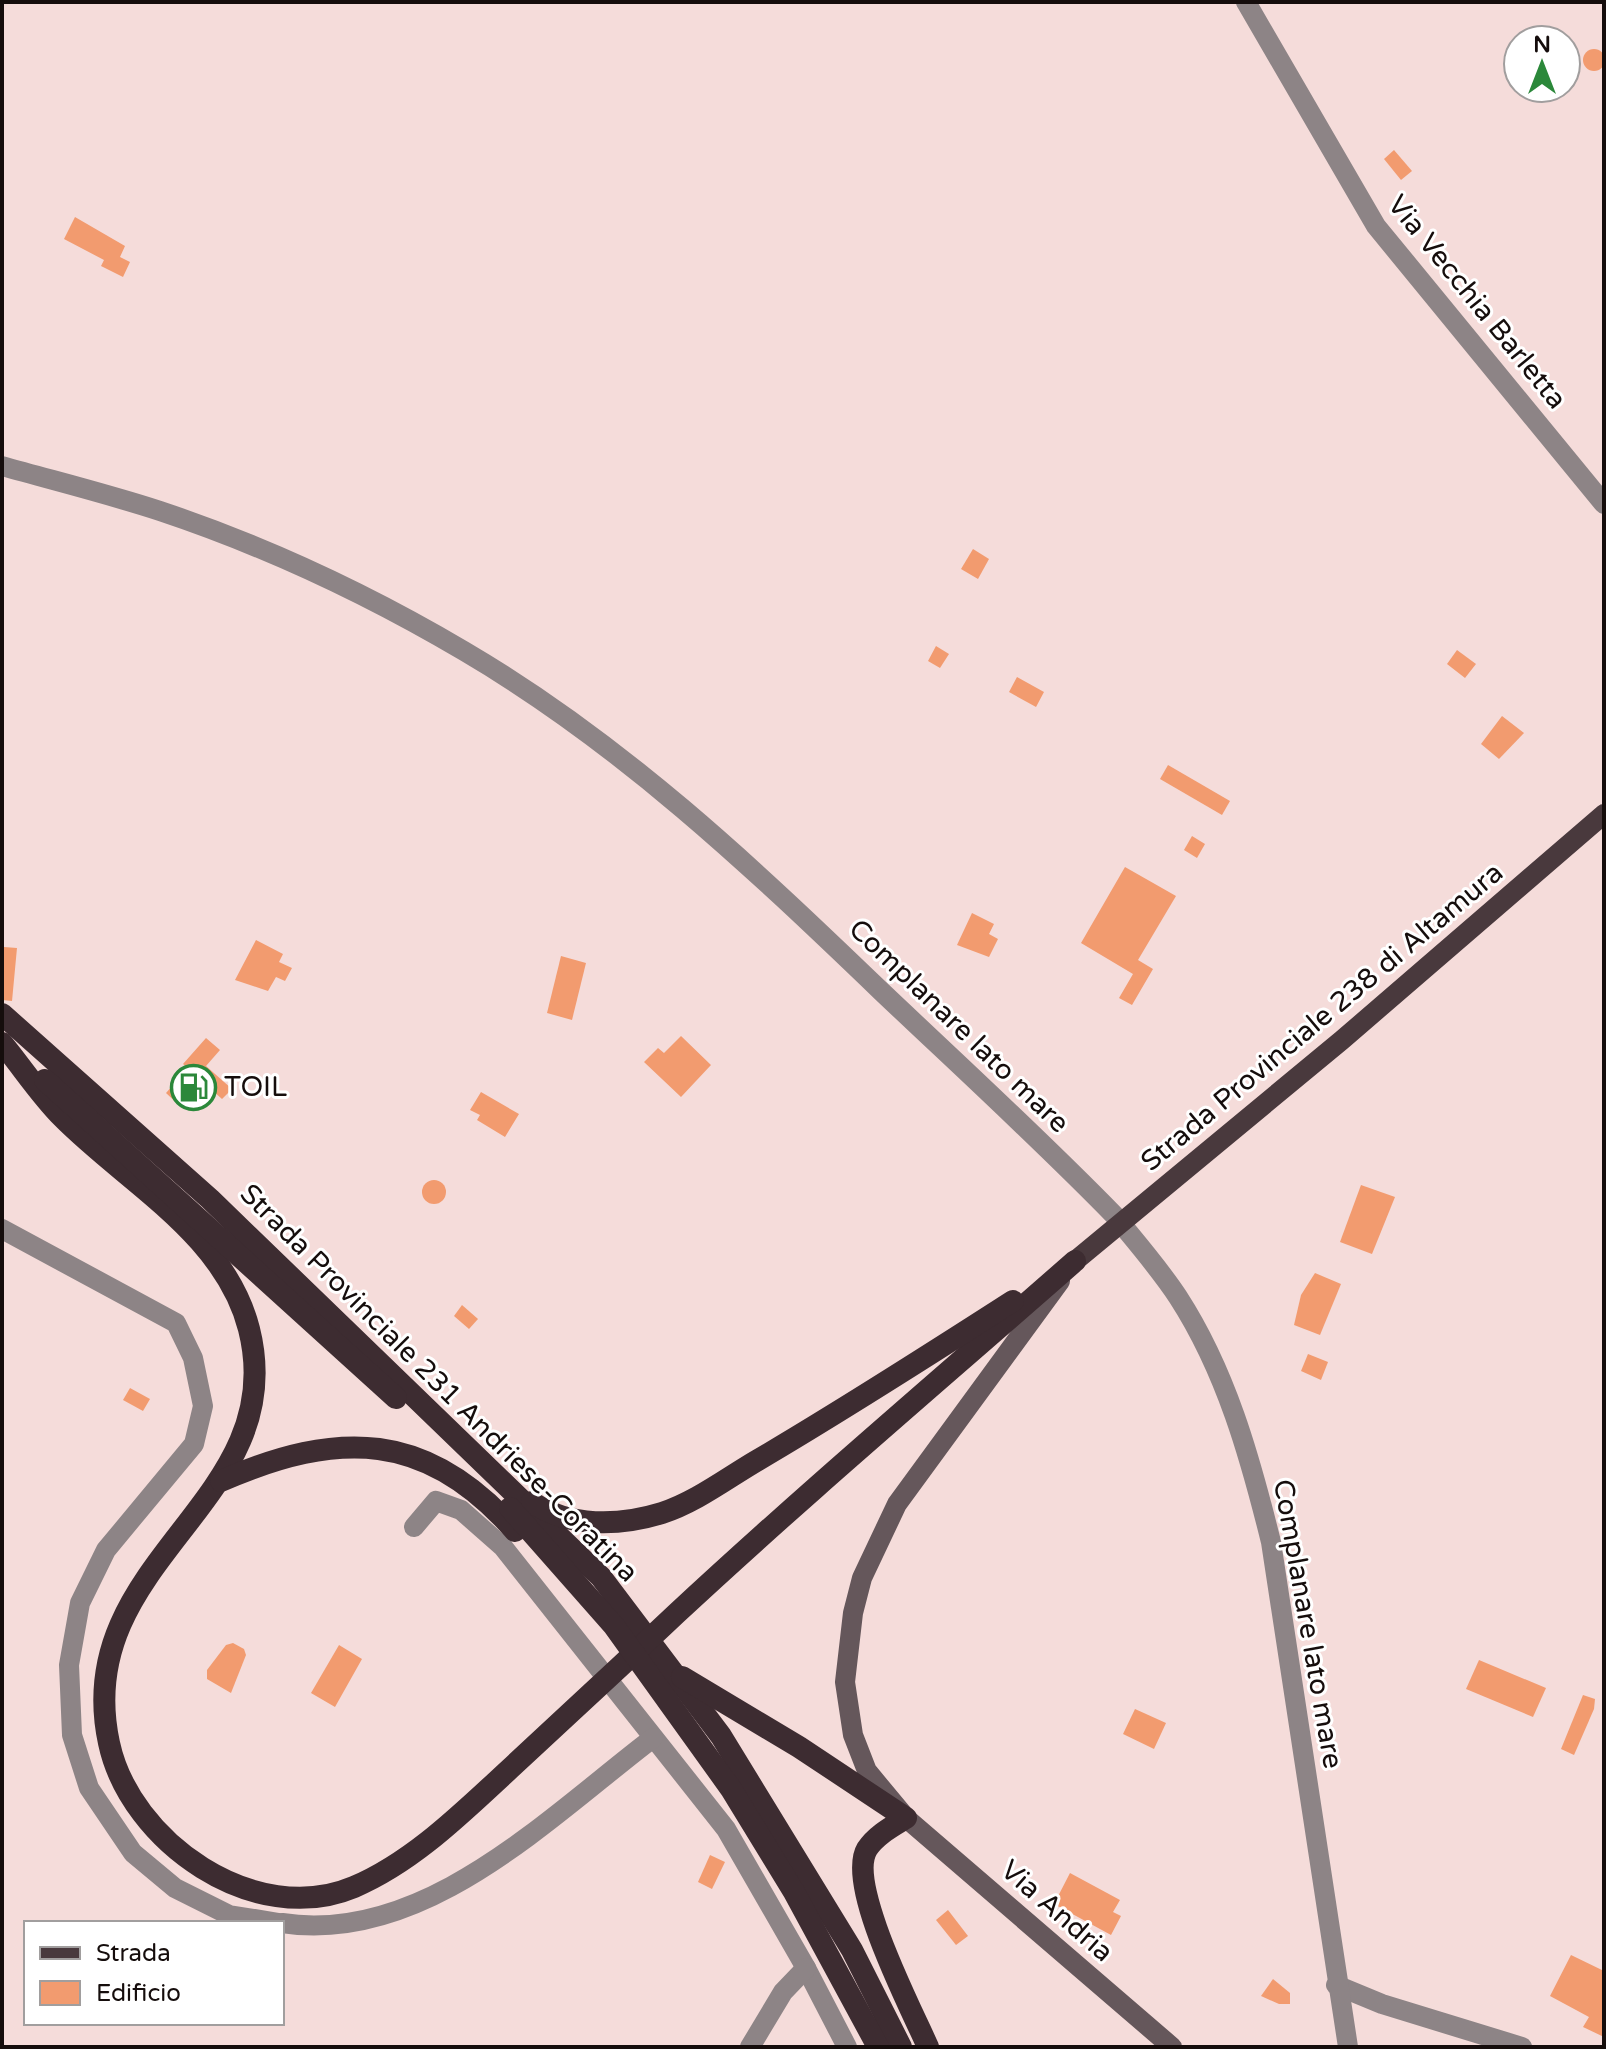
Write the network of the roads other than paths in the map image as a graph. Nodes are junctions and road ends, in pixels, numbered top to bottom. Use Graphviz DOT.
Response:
graph roads {
  1 [pos="1246,2"];
  2 [pos="2,466"];
  3 [pos="1604,504"];
  4 [pos="1604,814"];
  5 [pos="2,1014"];
  6 [pos="2,1043"];
  7 [pos="2,1229"];
  8 [pos="1075,1261"];
  9 [pos="459,1438"];
  10 [pos="221,1481"];
  11 [pos="414,1527"];
  12 [pos="599,1608"];
  13 [pos="671,1670"];
  14 [pos="653,1738"];
  15 [pos="906,1818"];
  16 [pos="268,1921"];
  17 [pos="284,1924"];
  18 [pos="806,1968"];
  19 [pos="1336,1985"];
  20 [pos="750,2047"];
  21 [pos="847,2047"];
  22 [pos="878,2047"];
  23 [pos="901,2047"];
  24 [pos="928,2047"];
  25 [pos="1172,2047"];
  26 [pos="1348,2047"];
  27 [pos="1522,2047"];
  1 -- 3 [label="street, Via Vecchia Barletta"];
  2 -- 19 [label="street, Complanare lato mare"];
  4 -- 8 [label="main road, Strada Provinciale 238 di Altamura"];
  5 -- 9 [label="highway, Strada Provinciale 231 Andriese-Coratina"];
  6 -- 10 [label="highway"];
  6 -- 12 [label="highway, Strada Provinciale 231 Andriese-Coratina"];
  7 -- 16 [label="street"];
  8 -- 9 [label="highway"];
  8 -- 10 [label="highway"];
  8 -- 15 [label="main road, Via Andria"];
  9 -- 13 [label="highway, Strada Provinciale 231 Andriese-Coratina"];
  10 -- 12 [label="highway"];
  11 -- 14 [label="street"];
  12 -- 22 [label="highway, Strada Provinciale 231 Andriese-Coratina"];
  13 -- 15 [label="highway"];
  13 -- 23 [label="highway, Strada Provinciale 231 Andriese-Coratina"];
  14 -- 17 [label="street"];
  14 -- 18 [label="street"];
  15 -- 24 [label="highway"];
  15 -- 25 [label="main road, Via Andria"];
  18 -- 20 [label="street"];
  18 -- 21 [label="street"];
  19 -- 26 [label="street, Complanare lato mare"];
  19 -- 27 [label="street"];
}
